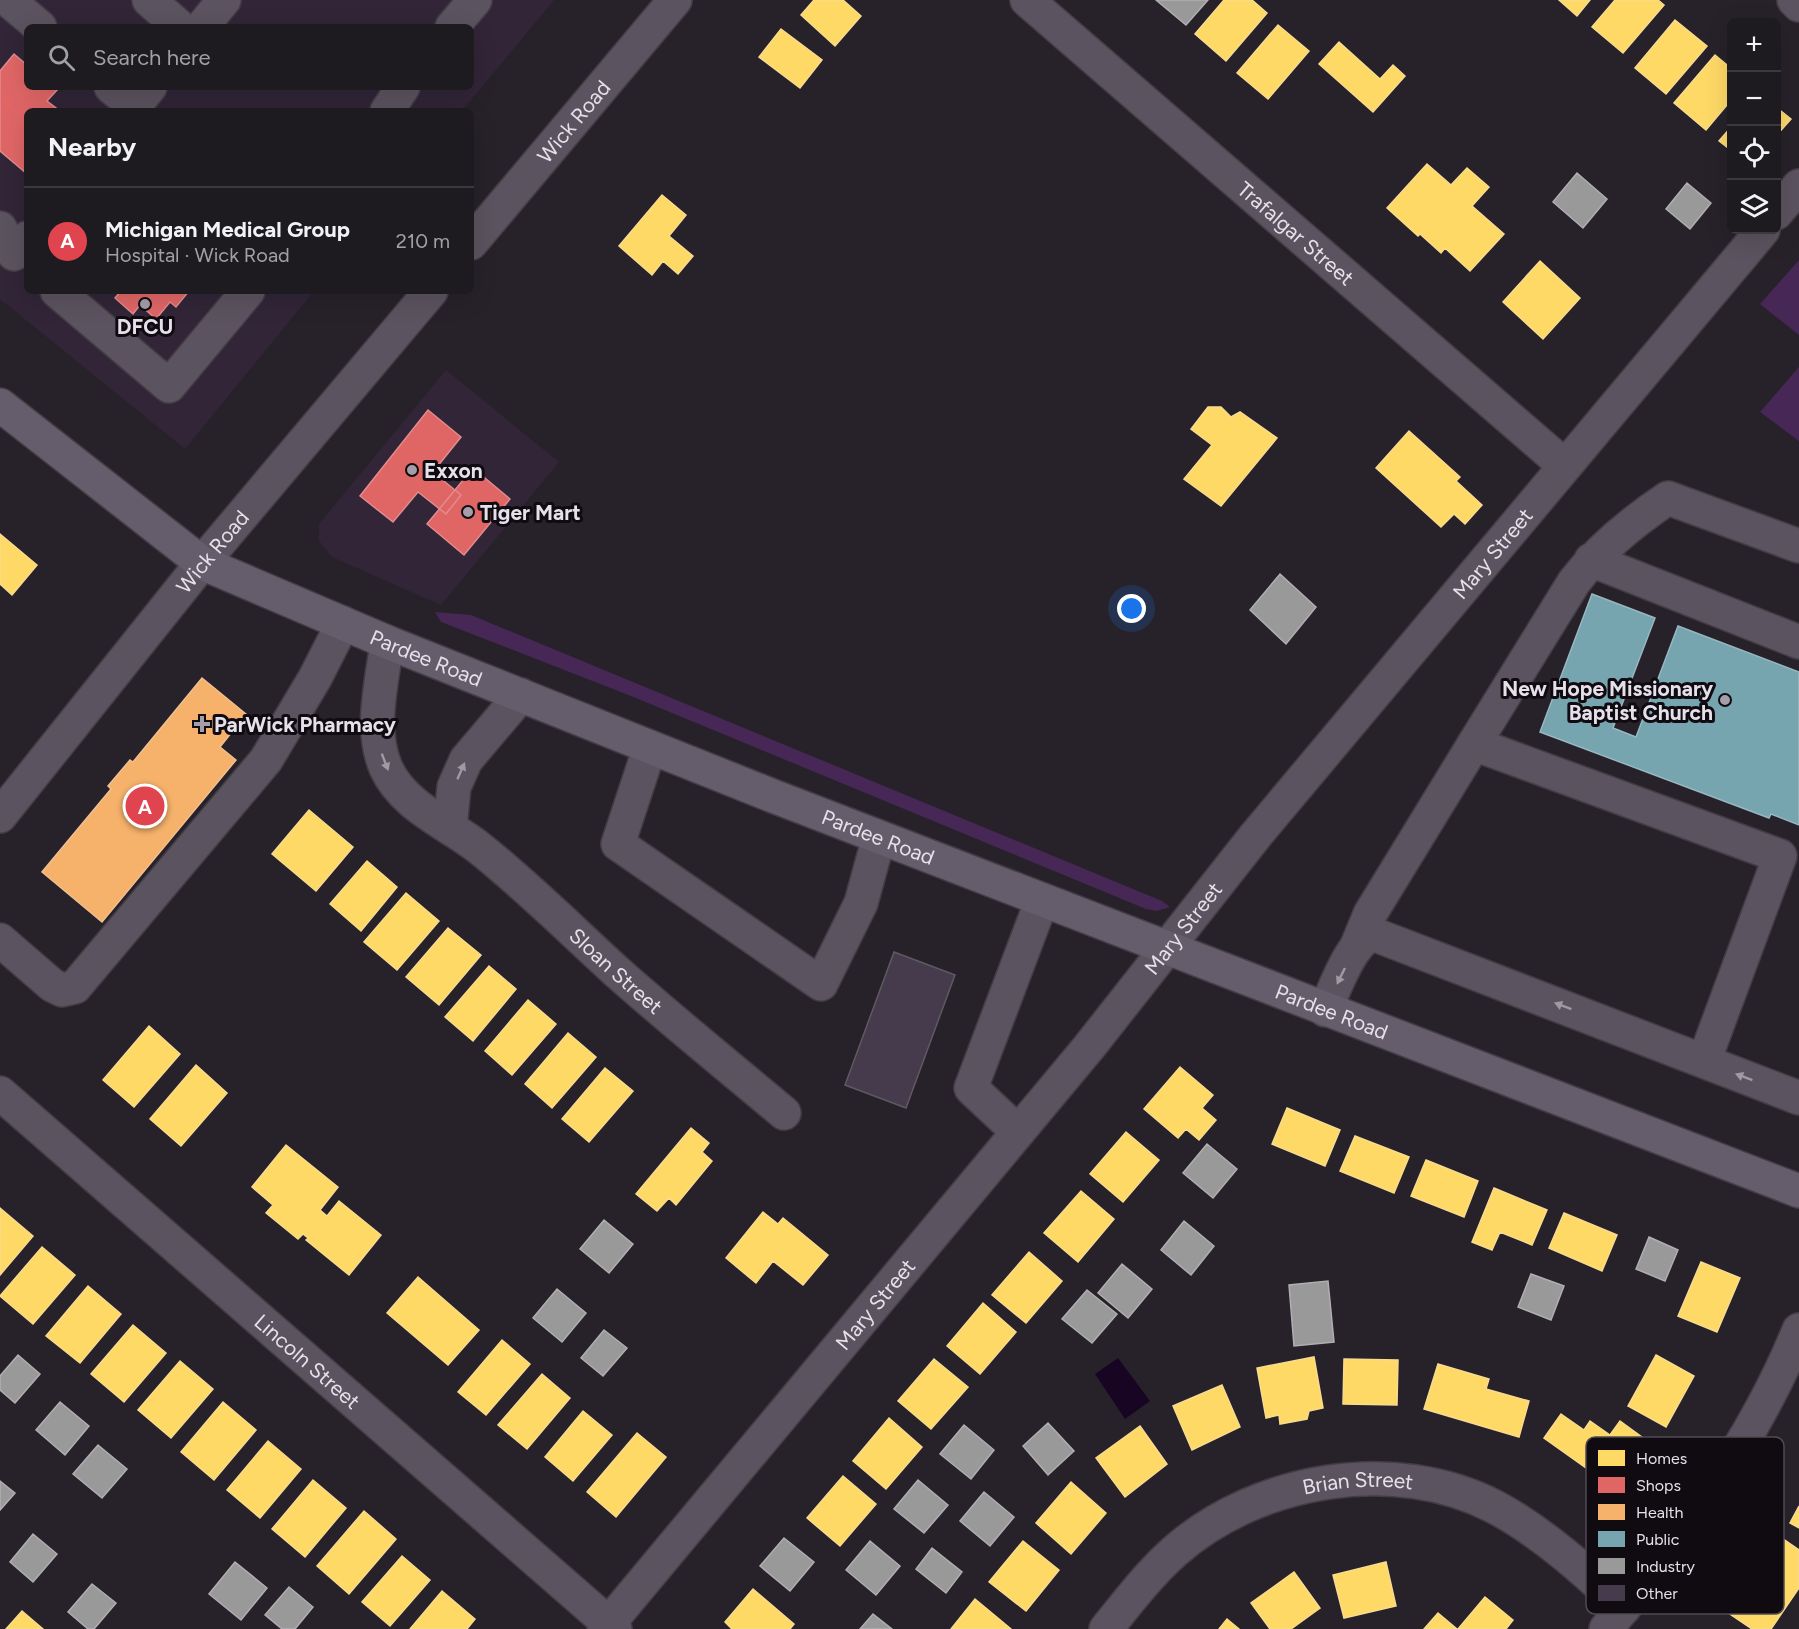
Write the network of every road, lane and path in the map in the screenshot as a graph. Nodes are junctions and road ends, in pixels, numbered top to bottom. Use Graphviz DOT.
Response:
graph roads {
  1 [pos="7,0"];
  2 [pos="149,0"];
  3 [pos="224,0"];
  4 [pos="475,0"];
  5 [pos="675,0"];
  6 [pos="1027,0"];
  7 [pos="1794,0"];
  8 [pos="1799,4"];
  9 [pos="0,7"];
  10 [pos="36,24"];
  11 [pos="177,24"];
  12 [pos="204,24"];
  13 [pos="455,24"];
  14 [pos="401,90"];
  15 [pos="389,108"];
  16 [pos="1799,186"];
  17 [pos="1781,207"];
  18 [pos="1759,234"];
  19 [pos="474,239"];
  20 [pos="66,294"];
  21 [pos="246,294"];
  22 [pos="428,294"];
  23 [pos="0,405"];
  24 [pos="1565,466"];
  25 [pos="1799,546"];
  26 [pos="1591,560"];
  27 [pos="202,563"];
  28 [pos="343,623"];
  29 [pos="387,642"];
  30 [pos="1799,642"];
  31 [pos="521,695"];
  32 [pos="1474,744"];
  33 [pos="650,747"];
  34 [pos="0,816"];
  35 [pos="450,828"];
  36 [pos="879,837"];
  37 [pos="1042,900"];
  38 [pos="0,940"];
  39 [pos="1356,948"];
  40 [pos="1167,949"];
  41 [pos="1324,1010"];
  42 [pos="1704,1061"];
  43 [pos="0,1093"];
  44 [pos="1799,1098"];
  45 [pos="784,1113"];
  46 [pos="1018,1132"];
  47 [pos="1799,1191"];
  48 [pos="1799,1330"];
  49 [pos="1745,1437"];
  50 [pos="1586,1575"];
  51 [pos="610,1627"];
  52 [pos="1106,1629"];
  1 -- 9 [label="street"];
  1 -- 10 [label="street"];
  2 -- 11 [label="street"];
  3 -- 12 [label="street"];
  4 -- 13 [label="street"];
  5 -- 19 [label="street, Wick Road"];
  6 -- 24 [label="street, Trafalgar Street"];
  7 -- 8 [label="street"];
  14 -- 15 [label="street"];
  16 -- 17 [label="street"];
  18 -- 24 [label="street, Mary Street"];
  20 -- 21 [label="street"];
  22 -- 27 [label="street, Wick Road"];
  23 -- 27 [label="main road, Pardee Road"];
  24 -- 40 [label="street, Mary Street"];
  25 -- 26 [label="street"];
  26 -- 30 [label="street"];
  26 -- 32 [label="street"];
  27 -- 28 [label="main road, Pardee Road"];
  27 -- 34 [label="street, Wick Road"];
  28 -- 29 [label="main road, Pardee Road"];
  28 -- 38 [label="street"];
  29 -- 31 [label="main road, Pardee Road"];
  29 -- 35 [label="street, Sloan Street, one-way"];
  31 -- 33 [label="main road, Pardee Road"];
  35 -- 31 [label="street, one-way"];
  32 -- 39 [label="street"];
  32 -- 42 [label="street"];
  33 -- 36 [label="main road, Pardee Road"];
  33 -- 36 [label="street"];
  35 -- 45 [label="street, Sloan Street"];
  36 -- 37 [label="main road, Pardee Road"];
  37 -- 40 [label="main road, Pardee Road"];
  37 -- 46 [label="street"];
  39 -- 41 [label="street, one-way"];
  42 -- 39 [label="street, one-way"];
  40 -- 41 [label="main road, Pardee Road"];
  40 -- 46 [label="street, Mary Street"];
  41 -- 47 [label="main road, Pardee Road"];
  44 -- 42 [label="street, one-way"];
  43 -- 51 [label="street, Lincoln Street"];
  46 -- 51 [label="street, Mary Street"];
  48 -- 49 [label="street"];
  50 -- 52 [label="street, Brian Street"];
}
